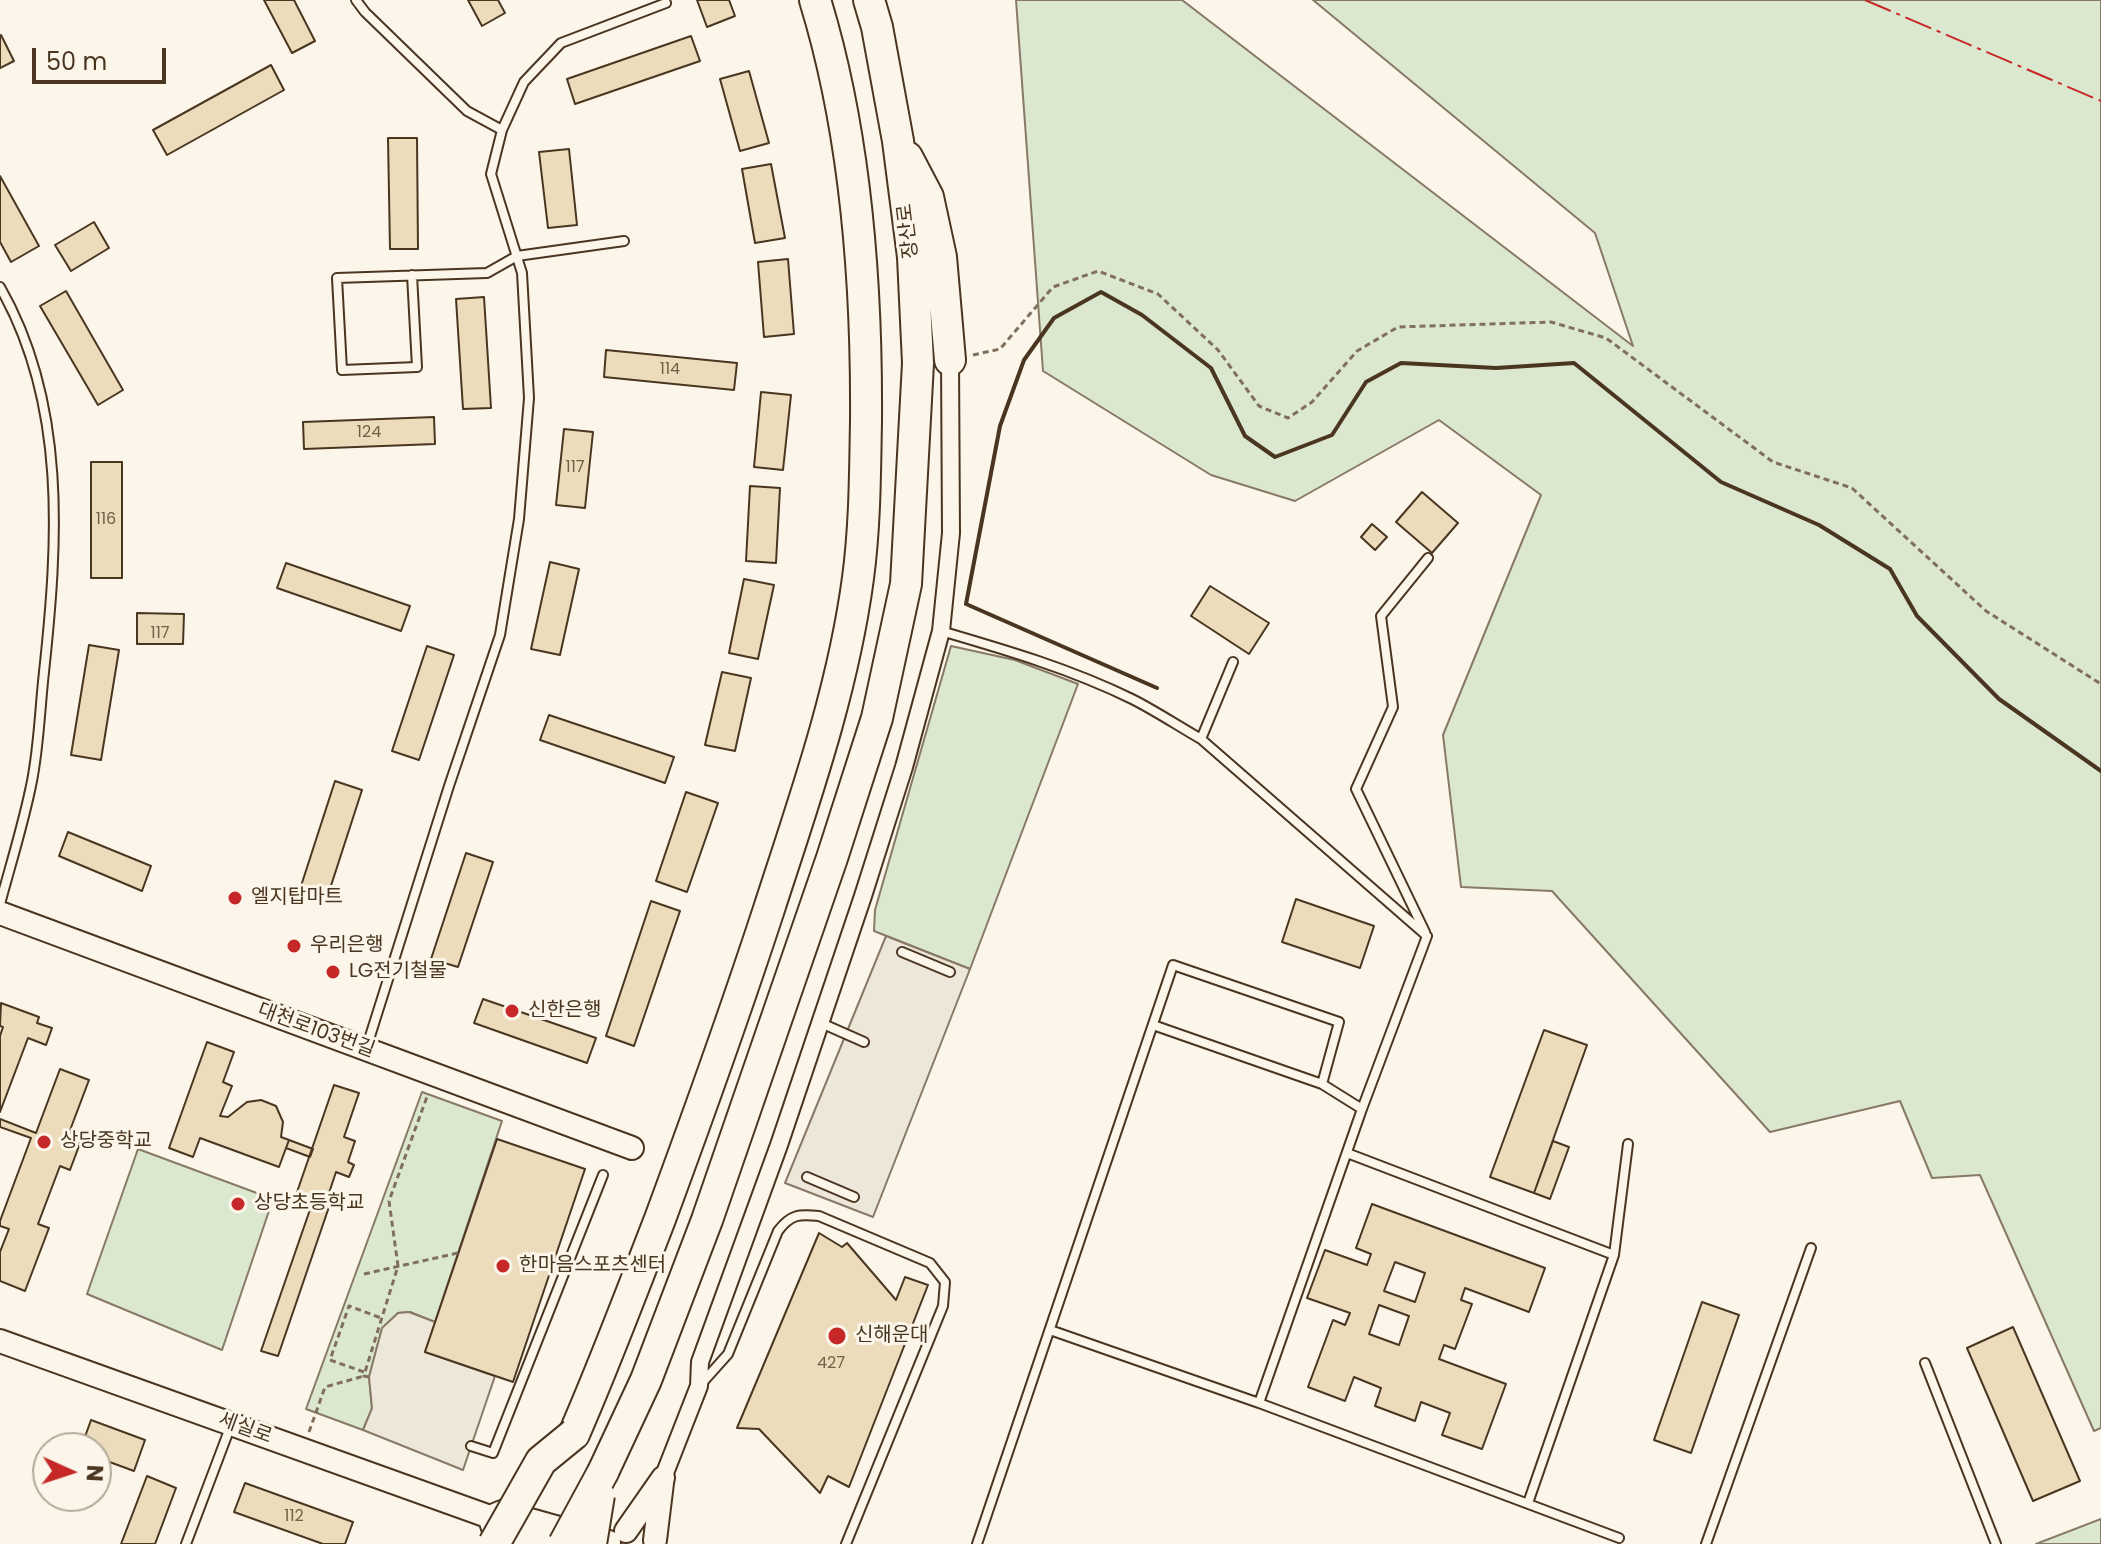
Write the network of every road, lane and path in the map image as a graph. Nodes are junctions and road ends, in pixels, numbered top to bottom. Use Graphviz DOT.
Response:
graph roads {
  1 [pos="356,0"];
  2 [pos="815,0"];
  3 [pos="869,0"];
  4 [pos="666,3"];
  5 [pos="502,130"];
  6 [pos="898,141"];
  7 [pos="624,241"];
  8 [pos="517,256"];
  9 [pos="412,275"];
  10 [pos="0,287"];
  11 [pos="950,360"];
  12 [pos="1428,558"];
  13 [pos="941,631"];
  14 [pos="1233,662"];
  15 [pos="2101,684"];
  16 [pos="1201,739"];
  17 [pos="0,904"];
  18 [pos="0,913"];
  19 [pos="1427,936"];
  20 [pos="902,952"];
  21 [pos="950,972"];
  22 [pos="821,1023"];
  23 [pos="1153,1025"];
  24 [pos="864,1042"];
  25 [pos="366,1049"];
  26 [pos="435,1075"];
  27 [pos="1322,1084"];
  28 [pos="1362,1109"];
  29 [pos="1628,1144"];
  30 [pos="632,1148"];
  31 [pos="1347,1153"];
  32 [pos="603,1175"];
  33 [pos="807,1177"];
  34 [pos="854,1197"];
  35 [pos="1811,1248"];
  36 [pos="458,1253"];
  37 [pos="1614,1255"];
  38 [pos="398,1266"];
  39 [pos="364,1274"];
  40 [pos="381,1318"];
  41 [pos="1050,1330"];
  42 [pos="0,1341"];
  43 [pos="1925,1363"];
  44 [pos="366,1375"];
  45 [pos="699,1386"];
  46 [pos="1259,1403"];
  47 [pos="232,1424"];
  48 [pos="574,1434"];
  49 [pos="471,1446"];
  50 [pos="303,1450"];
  51 [pos="603,1472"];
  52 [pos="663,1478"];
  53 [pos="1528,1503"];
  54 [pos="492,1530"];
  55 [pos="1619,1538"];
  56 [pos="608,1540"];
  57 [pos="656,1542"];
  58 [pos="186,1544"];
  59 [pos="516,1544"];
  60 [pos="548,1544"];
  61 [pos="564,1544"];
  62 [pos="846,1544"];
  63 [pos="977,1544"];
  64 [pos="1706,1544"];
  65 [pos="1996,1544"];
  1 -- 5 [label="lane"];
  2 -- 48 [label="highway"];
  3 -- 6 [label="highway, 장산로"];
  4 -- 5 [label="lane"];
  5 -- 8 [label="lane"];
  6 -- 11 [label="highway"];
  6 -- 51 [label="highway, 장산로"];
  7 -- 8 [label="lane"];
  8 -- 9 [label="lane"];
  8 -- 25 [label="lane"];
  9 -- 9 [label="lane"];
  10 -- 17 [label="lane"];
  11 -- 13 [label="street"];
  11 -- 15 [label="path"];
  12 -- 19 [label="lane"];
  13 -- 16 [label="lane"];
  13 -- 22 [label="street"];
  14 -- 16 [label="lane"];
  16 -- 19 [label="lane"];
  18 -- 25 [label="street, 대천로103번길"];
  19 -- 28 [label="lane"];
  20 -- 21 [label="lane"];
  22 -- 24 [label="lane"];
  22 -- 45 [label="street"];
  23 -- 27 [label="lane"];
  23 -- 27 [label="lane"];
  23 -- 41 [label="lane"];
  25 -- 26 [label="street, 대천로103번길"];
  26 -- 30 [label="street, 대천로103번길"];
  26 -- 38 [label="path"];
  27 -- 28 [label="lane"];
  28 -- 31 [label="lane"];
  29 -- 37 [label="lane"];
  31 -- 37 [label="lane"];
  31 -- 46 [label="lane"];
  32 -- 49 [label="lane"];
  33 -- 34 [label="lane"];
  35 -- 64 [label="lane"];
  36 -- 38 [label="path"];
  37 -- 53 [label="lane"];
  38 -- 39 [label="path"];
  38 -- 40 [label="path"];
  40 -- 44 [label="path"];
  40 -- 44 [label="path"];
  41 -- 46 [label="lane"];
  41 -- 63 [label="lane"];
  42 -- 47 [label="street, 세실로"];
  43 -- 65 [label="lane"];
  44 -- 50 [label="path"];
  45 -- 52 [label="street"];
  45 -- 62 [label="lane"];
  46 -- 53 [label="lane"];
  47 -- 50 [label="street, 세실로"];
  47 -- 58 [label="lane"];
  48 -- 54 [label="highway, bridge"];
  48 -- 59 [label="highway"];
  50 -- 54 [label="street, 세실로"];
  51 -- 56 [label="highway, bridge"];
  51 -- 61 [label="highway, bridge"];
  52 -- 56 [label="street"];
  52 -- 57 [label="street"];
  53 -- 55 [label="lane"];
  54 -- 56 [label="street, 세실로"];
  54 -- 60 [label="street, 세실로"];
  56 -- 57 [label="street, 세실로"];
}
